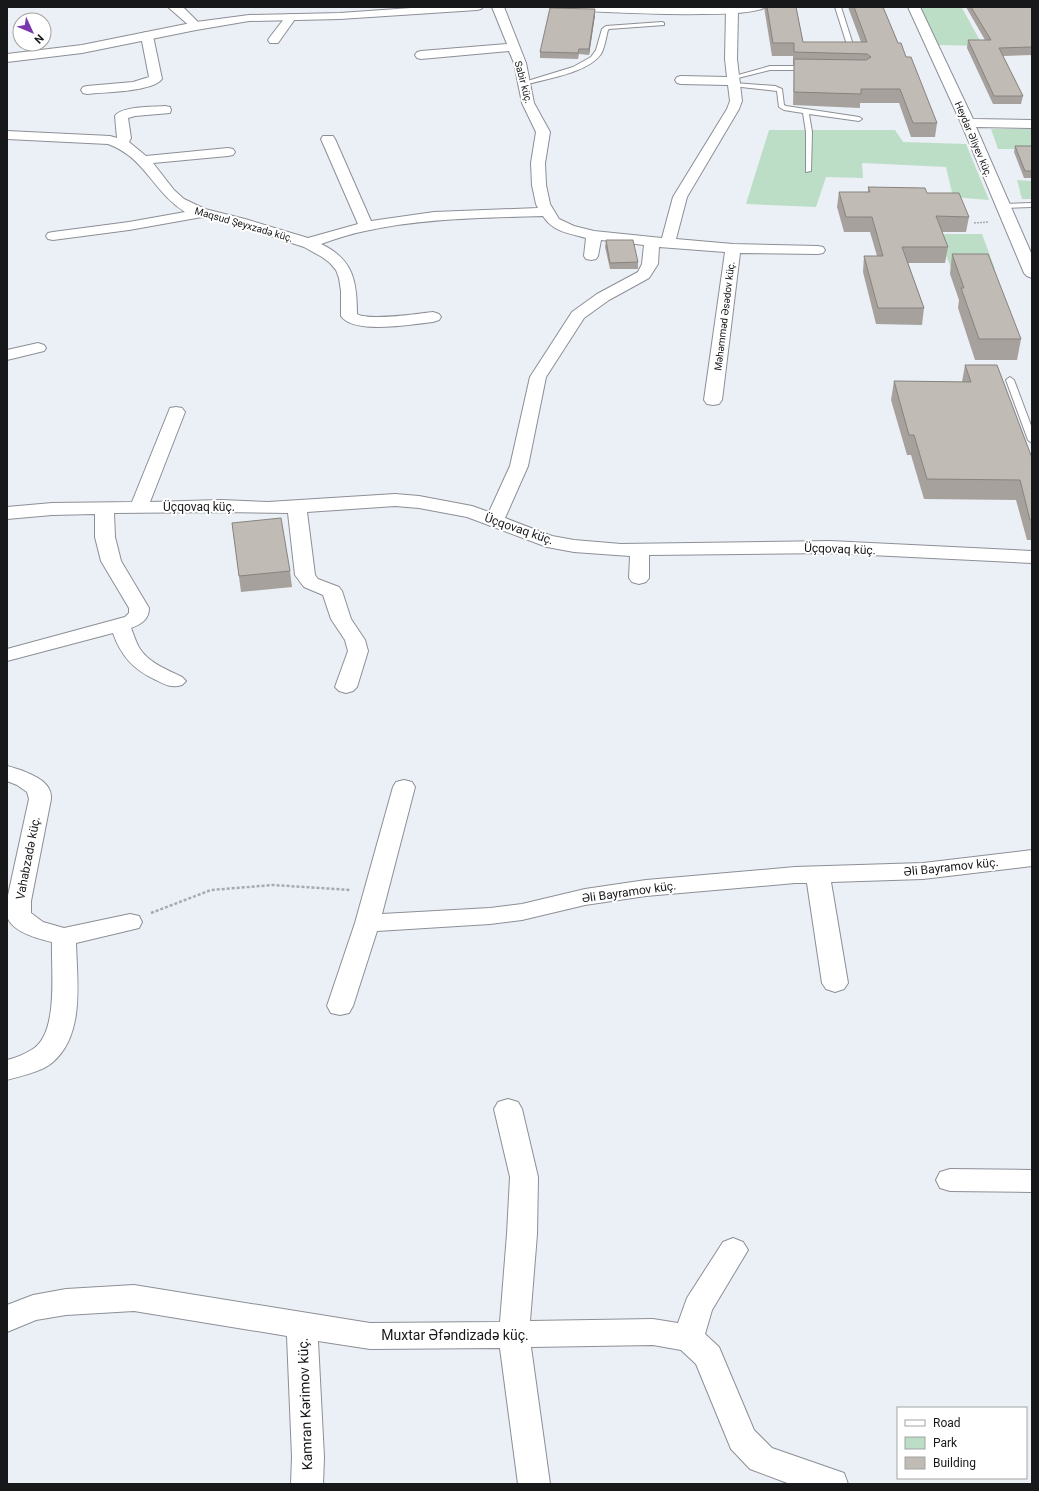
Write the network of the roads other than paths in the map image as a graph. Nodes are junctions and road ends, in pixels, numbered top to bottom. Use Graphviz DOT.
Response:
graph roads {
  1 [pos="174,7"];
  2 [pos="477,7"];
  3 [pos="498,7"];
  4 [pos="564,7"];
  5 [pos="758,7"];
  6 [pos="838,7"];
  7 [pos="914,7"];
  8 [pos="712,9"];
  9 [pos="732,10"];
  10 [pos="291,16"];
  11 [pos="662,24"];
  12 [pos="196,26"];
  13 [pos="147,36"];
  14 [pos="274,40"];
  15 [pos="513,47"];
  16 [pos="852,51"];
  17 [pos="421,55"];
  18 [pos="7,58"];
  19 [pos="818,68"];
  20 [pos="681,80"];
  21 [pos="734,81"];
  22 [pos="524,83"];
  23 [pos="86,90"];
  24 [pos="165,110"];
  25 [pos="806,112"];
  26 [pos="859,119"];
  27 [pos="968,123"];
  28 [pos="1032,124"];
  29 [pos="7,135"];
  30 [pos="328,139"];
  31 [pos="122,143"];
  32 [pos="228,152"];
  33 [pos="145,160"];
  34 [pos="808,171"];
  35 [pos="1032,205"];
  36 [pos="1003,206"];
  37 [pos="548,212"];
  38 [pos="202,213"];
  39 [pos="366,226"];
  40 [pos="594,235"];
  41 [pos="53,236"];
  42 [pos="652,242"];
  43 [pos="308,243"];
  44 [pos="668,243"];
  45 [pos="733,248"];
  46 [pos="818,250"];
  47 [pos="591,256"];
  48 [pos="1032,273"];
  49 [pos="433,317"];
  50 [pos="38,348"];
  51 [pos="7,355"];
  52 [pos="1010,380"];
  53 [pos="714,400"];
  54 [pos="176,412"];
  55 [pos="1032,440"];
  56 [pos="139,507"];
  57 [pos="296,507"];
  58 [pos="104,508"];
  59 [pos="7,513"];
  60 [pos="494,521"];
  61 [pos="640,550"];
  62 [pos="1032,557"];
  63 [pos="639,578"];
  64 [pos="120,625"];
  65 [pos="7,655"];
  66 [pos="175,681"];
  67 [pos="346,687"];
  68 [pos="7,773"];
  69 [pos="404,787"];
  70 [pos="1032,858"];
  71 [pos="818,874"];
  72 [pos="13,917"];
  73 [pos="130,922"];
  74 [pos="367,923"];
  75 [pos="64,937"];
  76 [pos="835,984"];
  77 [pos="340,1006"];
  78 [pos="7,1070"];
  79 [pos="508,1109"];
  80 [pos="950,1180"];
  81 [pos="1032,1180"];
  82 [pos="733,1250"];
  83 [pos="7,1319"];
  84 [pos="302,1324"];
  85 [pos="514,1335"];
  86 [pos="689,1338"];
  87 [pos="307,1484"];
  88 [pos="534,1484"];
  89 [pos="832,1484"];
  1 -- 12 [label="street"];
  2 -- 10 [label="street"];
  3 -- 15 [label="street, Sabir küç."];
  4 -- 8 [label="street"];
  5 -- 9 [label="street"];
  6 -- 16 [label="lane"];
  7 -- 27 [label="street, Heydər Əliyev küç."];
  8 -- 9 [label="street"];
  9 -- 21 [label="street"];
  10 -- 12 [label="street"];
  10 -- 14 [label="street"];
  11 -- 22 [label="lane"];
  12 -- 13 [label="street"];
  13 -- 18 [label="street"];
  13 -- 23 [label="street"];
  15 -- 17 [label="street"];
  15 -- 22 [label="street, Sabir küç."];
  19 -- 21 [label="lane"];
  20 -- 21 [label="street"];
  21 -- 25 [label="lane"];
  21 -- 44 [label="street"];
  22 -- 37 [label="street, Sabir küç."];
  24 -- 31 [label="street"];
  25 -- 26 [label="lane"];
  25 -- 34 [label="lane"];
  27 -- 28 [label="street"];
  27 -- 36 [label="street, Heydər Əliyev küç."];
  29 -- 31 [label="street, Maqsud Şeyxzadə küç."];
  30 -- 39 [label="street"];
  31 -- 33 [label="street, Maqsud Şeyxzadə küç."];
  32 -- 33 [label="street"];
  33 -- 38 [label="street, Maqsud Şeyxzadə küç."];
  35 -- 36 [label="lane"];
  36 -- 48 [label="street, Heydər Əliyev küç."];
  37 -- 39 [label="street"];
  37 -- 40 [label="street, Sabir küç."];
  38 -- 41 [label="street"];
  38 -- 43 [label="street, Maqsud Şeyxzadə küç."];
  39 -- 43 [label="street"];
  40 -- 42 [label="street, Sabir küç."];
  40 -- 47 [label="street"];
  42 -- 44 [label="street, Məhəmməd Əsədov küç."];
  42 -- 60 [label="street"];
  43 -- 49 [label="street, Maqsud Şeyxzadə küç."];
  44 -- 45 [label="street, Məhəmməd Əsədov küç."];
  45 -- 46 [label="street"];
  45 -- 53 [label="street, Məhəmməd Əsədov küç."];
  50 -- 51 [label="street"];
  52 -- 55 [label="lane"];
  54 -- 56 [label="street"];
  56 -- 57 [label="street, Üçqovaq küç."];
  56 -- 58 [label="street, Üçqovaq küç."];
  57 -- 60 [label="street, Üçqovaq küç."];
  57 -- 67 [label="street"];
  58 -- 59 [label="street, Üçqovaq küç."];
  58 -- 64 [label="street"];
  60 -- 61 [label="street, Üçqovaq küç."];
  61 -- 62 [label="street, Üçqovaq küç."];
  61 -- 63 [label="street"];
  64 -- 65 [label="street"];
  64 -- 66 [label="street"];
  68 -- 72 [label="street, Vahabzadə küç."];
  69 -- 74 [label="street"];
  70 -- 71 [label="street, Əli Bayramov küç."];
  71 -- 74 [label="street, Əli Bayramov küç."];
  71 -- 76 [label="street"];
  72 -- 75 [label="street, Vahabzadə küç."];
  73 -- 75 [label="street"];
  74 -- 77 [label="street"];
  75 -- 78 [label="street"];
  79 -- 85 [label="street"];
  80 -- 81 [label="street"];
  82 -- 86 [label="street"];
  83 -- 84 [label="street, Muxtar Əfəndizadə küç."];
  84 -- 85 [label="street, Muxtar Əfəndizadə küç."];
  84 -- 87 [label="street, Kamran Kərimov küç."];
  85 -- 86 [label="street, Muxtar Əfəndizadə küç."];
  85 -- 88 [label="street"];
  86 -- 89 [label="street"];
}
